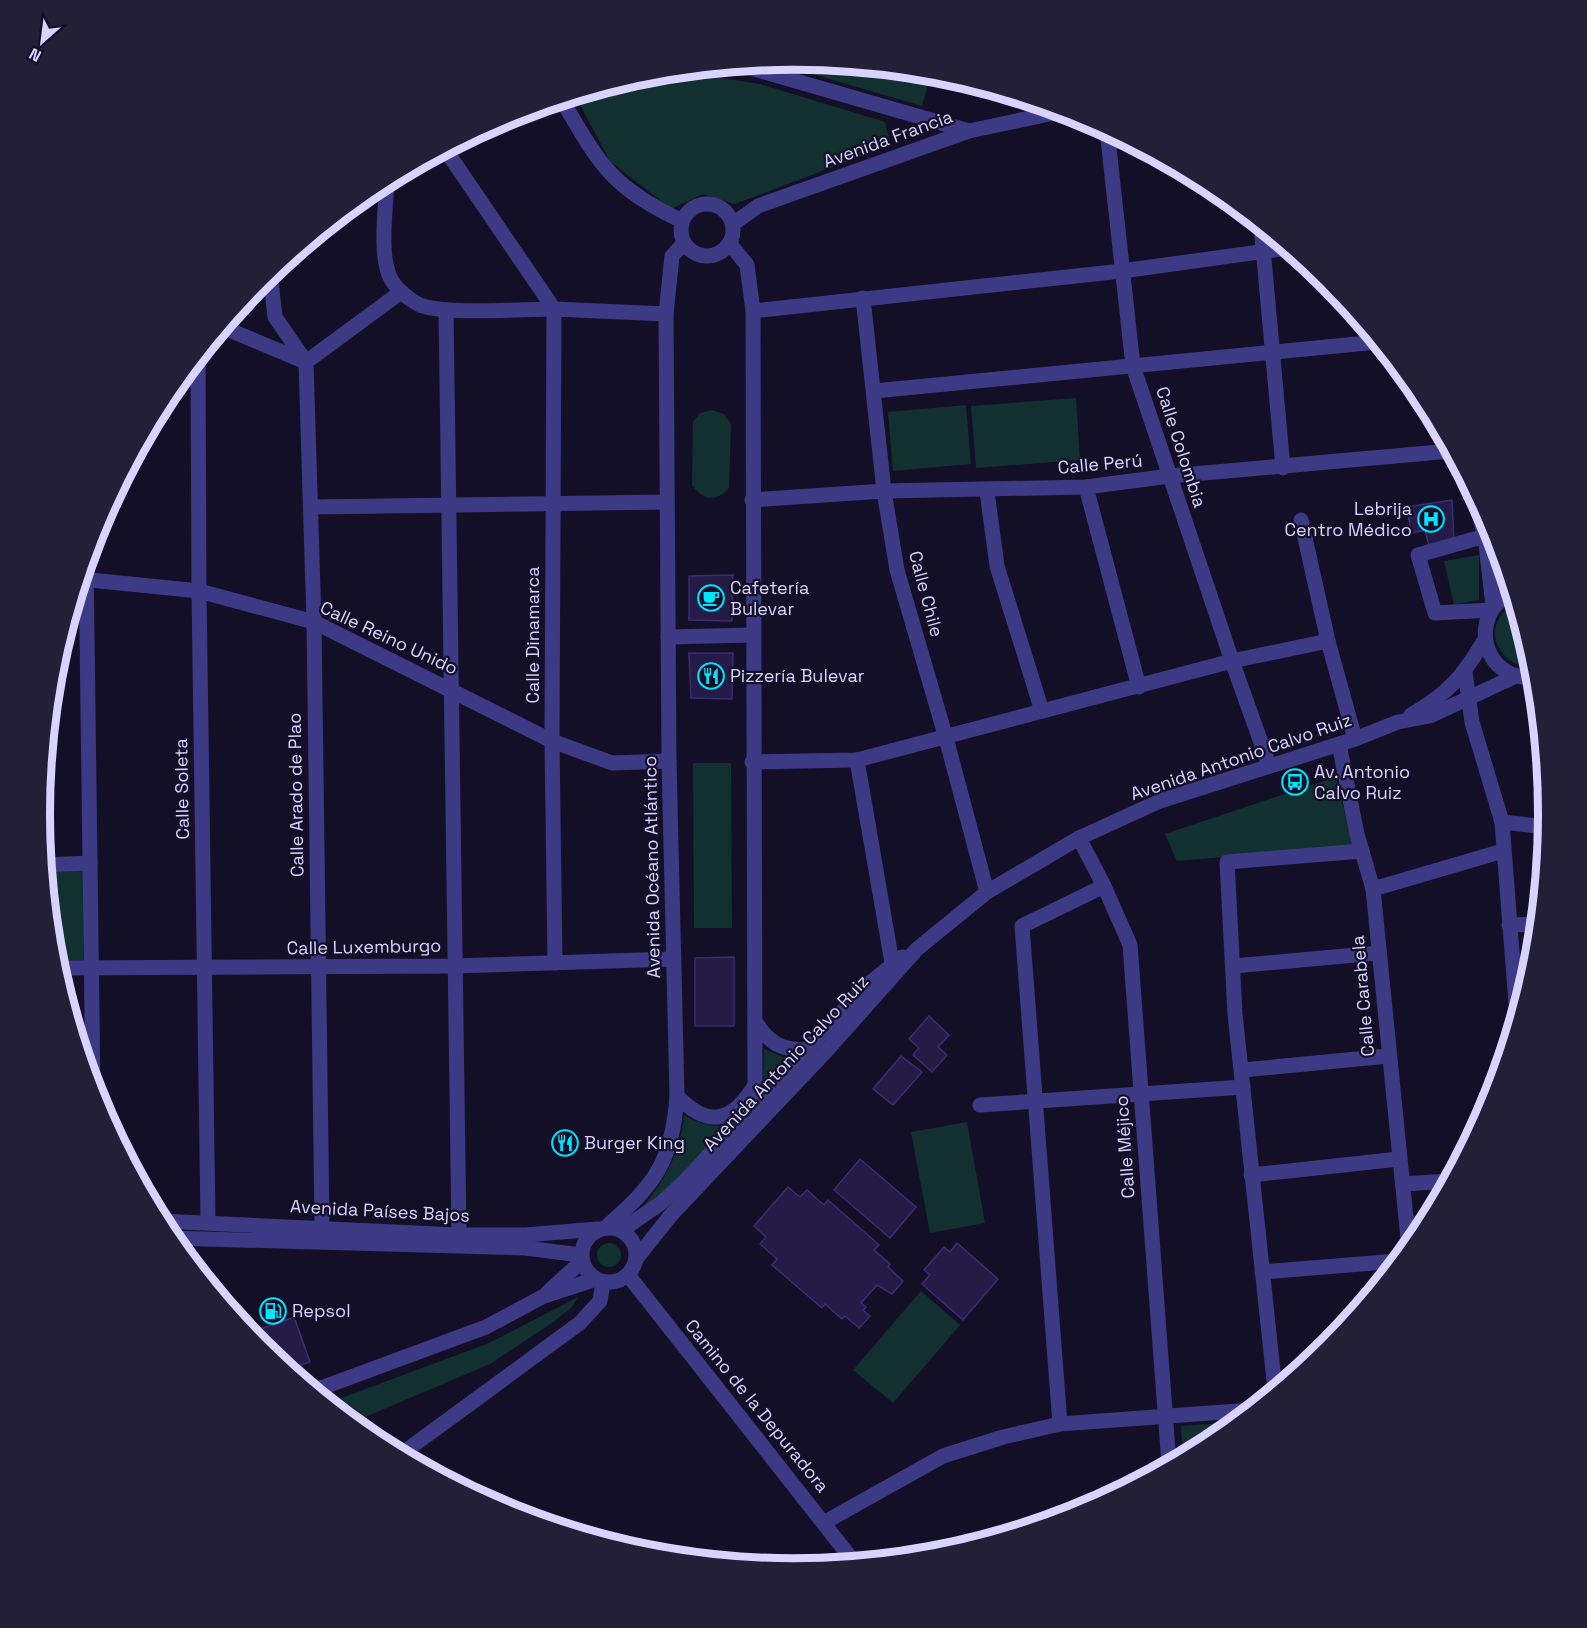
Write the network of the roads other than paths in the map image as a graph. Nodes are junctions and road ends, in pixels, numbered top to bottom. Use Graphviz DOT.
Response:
graph roads {
  1 [pos="762,71"];
  2 [pos="565,106"];
  3 [pos="1047,114"];
  4 [pos="969,131"];
  5 [pos="1108,140"];
  6 [pos="449,155"];
  7 [pos="387,191"];
  8 [pos="682,221"];
  9 [pos="733,224"];
  10 [pos="1262,237"];
  11 [pos="684,243"];
  12 [pos="730,244"];
  13 [pos="1277,250"];
  14 [pos="1263,252"];
  15 [pos="1122,271"];
  16 [pos="271,284"];
  17 [pos="401,292"];
  18 [pos="863,298"];
  19 [pos="554,309"];
  20 [pos="446,310"];
  21 [pos="753,311"];
  22 [pos="666,314"];
  23 [pos="229,330"];
  24 [pos="1369,343"];
  25 [pos="1273,352"];
  26 [pos="306,362"];
  27 [pos="1133,366"];
  28 [pos="198,368"];
  29 [pos="874,391"];
  30 [pos="1443,452"];
  31 [pos="1283,468"];
  32 [pos="1170,476"];
  33 [pos="1086,487"];
  34 [pos="884,491"];
  35 [pos="987,491"];
  36 [pos="752,500"];
  37 [pos="667,502"];
  38 [pos="553,503"];
  39 [pos="447,505"];
  40 [pos="311,507"];
  41 [pos="1301,520"];
  42 [pos="1484,536"];
  43 [pos="1486,541"];
  44 [pos="88,579"];
  45 [pos="199,591"];
  46 [pos="83,594"];
  47 [pos="1505,598"];
  48 [pos="1492,608"];
  49 [pos="314,622"];
  50 [pos="752,635"];
  51 [pos="668,637"];
  52 [pos="1485,639"];
  53 [pos="1328,641"];
  54 [pos="1232,661"];
  55 [pos="1465,672"];
  56 [pos="1516,676"];
  57 [pos="1524,676"];
  58 [pos="1139,687"];
  59 [pos="450,688"];
  60 [pos="1469,698"];
  61 [pos="1042,711"];
  62 [pos="1398,722"];
  63 [pos="946,738"];
  64 [pos="1355,739"];
  65 [pos="552,741"];
  66 [pos="1339,744"];
  67 [pos="857,760"];
  68 [pos="669,761"];
  69 [pos="752,762"];
  70 [pos="1269,765"];
  71 [pos="1502,822"];
  72 [pos="1538,826"];
  73 [pos="1079,838"];
  74 [pos="1362,851"];
  75 [pos="1503,851"];
  76 [pos="90,863"];
  77 [pos="51,865"];
  78 [pos="1104,886"];
  79 [pos="1373,889"];
  80 [pos="987,892"];
  81 [pos="1529,924"];
  82 [pos="1509,925"];
  83 [pos="917,949"];
  84 [pos="1378,953"];
  85 [pos="673,959"];
  86 [pos="555,963"];
  87 [pos="892,963"];
  88 [pos="453,966"];
  89 [pos="1234,966"];
  90 [pos="317,967"];
  91 [pos="66,968"];
  92 [pos="91,968"];
  93 [pos="203,968"];
  94 [pos="1514,996"];
  95 [pos="755,1020"];
  96 [pos="808,1050"];
  97 [pos="1388,1056"];
  98 [pos="93,1063"];
  99 [pos="1243,1070"];
  100 [pos="755,1085"];
  101 [pos="1243,1088"];
  102 [pos="1141,1094"];
  103 [pos="677,1096"];
  104 [pos="1033,1102"];
  105 [pos="980,1105"];
  106 [pos="751,1110"];
  107 [pos="748,1133"];
  108 [pos="1399,1159"];
  109 [pos="1251,1175"];
  110 [pos="1440,1182"];
  111 [pos="1403,1184"];
  112 [pos="171,1221"];
  113 [pos="208,1222"];
  114 [pos="322,1228"];
  115 [pos="602,1228"];
  116 [pos="622,1230"];
  117 [pos="1407,1234"];
  118 [pos="459,1235"];
  119 [pos="183,1238"];
  120 [pos="582,1258"];
  121 [pos="636,1259"];
  122 [pos="1388,1262"];
  123 [pos="1262,1272"];
  124 [pos="628,1275"];
  125 [pos="600,1280"];
  126 [pos="544,1296"];
  127 [pos="1274,1381"];
  128 [pos="321,1388"];
  129 [pos="1237,1411"];
  130 [pos="1166,1415"];
  131 [pos="1059,1424"];
  132 [pos="407,1450"];
  133 [pos="1169,1456"];
  134 [pos="825,1522"];
  135 [pos="849,1555"];
  1 -- 4 [label="street"];
  2 -- 8 [label="street"];
  3 -- 4 [label="street, Avenida Francia"];
  4 -- 9 [label="street, Avenida Francia"];
  5 -- 15 [label="street, Calle Colombia"];
  6 -- 19 [label="street"];
  7 -- 17 [label="street"];
  8 -- 9 [label="street"];
  8 -- 11 [label="street"];
  9 -- 12 [label="street"];
  10 -- 14 [label="street"];
  11 -- 12 [label="street"];
  11 -- 22 [label="street, Avenida Océano Atlántico"];
  12 -- 21 [label="street"];
  13 -- 14 [label="street"];
  14 -- 15 [label="street"];
  14 -- 25 [label="street"];
  15 -- 18 [label="street"];
  15 -- 27 [label="street, Calle Colombia"];
  16 -- 26 [label="street"];
  17 -- 20 [label="street"];
  17 -- 26 [label="street"];
  18 -- 21 [label="street"];
  18 -- 29 [label="street, Calle Chile"];
  19 -- 20 [label="street"];
  19 -- 22 [label="street"];
  19 -- 38 [label="street, Calle Dinamarca"];
  20 -- 39 [label="street"];
  21 -- 36 [label="street"];
  22 -- 37 [label="street, Avenida Océano Atlántico"];
  23 -- 26 [label="street"];
  24 -- 25 [label="street"];
  25 -- 27 [label="street"];
  25 -- 31 [label="street"];
  26 -- 40 [label="street, Calle Arado de Plao"];
  27 -- 29 [label="street"];
  27 -- 32 [label="street, Calle Colombia"];
  28 -- 45 [label="street, Calle Soleta"];
  29 -- 34 [label="street, Calle Chile"];
  30 -- 31 [label="street, Calle Perú"];
  31 -- 32 [label="street, Calle Perú"];
  32 -- 33 [label="street, Calle Perú"];
  32 -- 54 [label="street, Calle Colombia"];
  33 -- 35 [label="street, Calle Perú"];
  33 -- 58 [label="street"];
  34 -- 35 [label="street, Calle Perú"];
  34 -- 36 [label="street, Calle Perú"];
  34 -- 63 [label="street, Calle Chile"];
  35 -- 61 [label="street"];
  36 -- 50 [label="street"];
  37 -- 38 [label="street"];
  37 -- 51 [label="street, Avenida Océano Atlántico"];
  38 -- 39 [label="street"];
  38 -- 65 [label="street, Calle Dinamarca"];
  39 -- 40 [label="street"];
  39 -- 59 [label="street"];
  40 -- 49 [label="street, Calle Arado de Plao"];
  41 -- 53 [label="street"];
  42 -- 48 [label="street"];
  43 -- 48 [label="street, Avenida Antonio Calvo Ruiz"];
  44 -- 45 [label="street, Calle Reino Unido"];
  45 -- 49 [label="street, Calle Reino Unido"];
  45 -- 93 [label="street, Calle Soleta"];
  46 -- 76 [label="street"];
  47 -- 48 [label="street"];
  48 -- 52 [label="street, Avenida Antonio Calvo Ruiz"];
  49 -- 59 [label="street, Calle Reino Unido"];
  49 -- 90 [label="street, Calle Arado de Plao"];
  50 -- 51 [label="street"];
  50 -- 69 [label="street"];
  51 -- 68 [label="street, Avenida Océano Atlántico"];
  52 -- 55 [label="street, Avenida Antonio Calvo Ruiz"];
  52 -- 56 [label="street"];
  53 -- 54 [label="street"];
  53 -- 64 [label="street"];
  54 -- 58 [label="street"];
  54 -- 70 [label="street, Calle Colombia"];
  55 -- 60 [label="street"];
  55 -- 62 [label="street, Avenida Antonio Calvo Ruiz"];
  56 -- 57 [label="street"];
  56 -- 60 [label="street, Avenida Antonio Calvo Ruiz"];
  58 -- 61 [label="street"];
  59 -- 65 [label="street, Calle Reino Unido"];
  59 -- 88 [label="street"];
  60 -- 62 [label="street, Avenida Antonio Calvo Ruiz"];
  60 -- 71 [label="street"];
  61 -- 63 [label="street"];
  62 -- 64 [label="street, Avenida Antonio Calvo Ruiz"];
  63 -- 67 [label="street"];
  63 -- 80 [label="street, Calle Chile"];
  64 -- 66 [label="street, Avenida Antonio Calvo Ruiz"];
  65 -- 68 [label="street, Calle Reino Unido"];
  65 -- 86 [label="street, Calle Dinamarca"];
  66 -- 70 [label="street, Avenida Antonio Calvo Ruiz"];
  66 -- 74 [label="street, Calle Carabela"];
  67 -- 69 [label="street"];
  67 -- 87 [label="street"];
  68 -- 85 [label="street, Avenida Océano Atlántico"];
  69 -- 95 [label="street"];
  70 -- 73 [label="street, Avenida Antonio Calvo Ruiz"];
  71 -- 72 [label="street"];
  71 -- 75 [label="street"];
  73 -- 78 [label="street, Calle Méjico"];
  73 -- 80 [label="street, Avenida Antonio Calvo Ruiz"];
  74 -- 79 [label="street, Calle Carabela"];
  74 -- 89 [label="street"];
  75 -- 79 [label="street"];
  75 -- 82 [label="street"];
  76 -- 77 [label="street"];
  76 -- 92 [label="street"];
  78 -- 102 [label="street, Calle Méjico"];
  78 -- 104 [label="street"];
  79 -- 84 [label="street, Calle Carabela"];
  80 -- 83 [label="street, Avenida Antonio Calvo Ruiz"];
  81 -- 82 [label="street"];
  82 -- 94 [label="street"];
  83 -- 87 [label="street, Avenida Antonio Calvo Ruiz"];
  83 -- 107 [label="street, Avenida Antonio Calvo Ruiz"];
  84 -- 89 [label="street"];
  84 -- 97 [label="street, Calle Carabela"];
  85 -- 86 [label="street, Calle Luxemburgo"];
  85 -- 103 [label="street, Avenida Océano Atlántico"];
  86 -- 88 [label="street, Calle Luxemburgo"];
  87 -- 96 [label="street, Avenida Antonio Calvo Ruiz"];
  88 -- 90 [label="street, Calle Luxemburgo"];
  88 -- 118 [label="street"];
  89 -- 99 [label="street"];
  90 -- 93 [label="street, Calle Luxemburgo"];
  90 -- 114 [label="street, Calle Arado de Plao"];
  91 -- 92 [label="street, Calle Luxemburgo"];
  92 -- 93 [label="street, Calle Luxemburgo"];
  92 -- 98 [label="street"];
  93 -- 113 [label="street, Calle Soleta"];
  95 -- 96 [label="street"];
  95 -- 100 [label="street"];
  96 -- 106 [label="street, Avenida Antonio Calvo Ruiz"];
  97 -- 99 [label="street"];
  97 -- 108 [label="street, Calle Carabela"];
  99 -- 101 [label="street"];
  100 -- 103 [label="street"];
  100 -- 106 [label="street"];
  101 -- 102 [label="street"];
  101 -- 109 [label="street"];
  102 -- 104 [label="street"];
  102 -- 130 [label="street, Calle Méjico"];
  103 -- 115 [label="street, Avenida Océano Atlántico"];
  104 -- 105 [label="street"];
  104 -- 131 [label="street"];
  106 -- 107 [label="street"];
  106 -- 116 [label="street, Avenida Antonio Calvo Ruiz"];
  107 -- 121 [label="street, Avenida Antonio Calvo Ruiz"];
  108 -- 109 [label="street"];
  108 -- 111 [label="street, Calle Carabela"];
  109 -- 123 [label="street"];
  110 -- 111 [label="street"];
  111 -- 117 [label="street, Calle Carabela"];
  112 -- 113 [label="street, Avenida Países Bajos"];
  113 -- 114 [label="street, Avenida Países Bajos"];
  114 -- 118 [label="street, Avenida Países Bajos"];
  115 -- 116 [label="street"];
  115 -- 118 [label="street, Avenida Países Bajos"];
  115 -- 120 [label="street"];
  116 -- 121 [label="street"];
  119 -- 120 [label="street, Avenida Países Bajos"];
  120 -- 125 [label="street"];
  120 -- 126 [label="street"];
  121 -- 124 [label="street"];
  122 -- 123 [label="street"];
  123 -- 127 [label="street"];
  124 -- 125 [label="street"];
  124 -- 134 [label="street, Camino de la Depuradora"];
  125 -- 126 [label="street"];
  125 -- 132 [label="street"];
  126 -- 128 [label="street"];
  129 -- 130 [label="street"];
  130 -- 131 [label="street"];
  130 -- 133 [label="street, Calle Méjico"];
  131 -- 134 [label="street"];
  134 -- 135 [label="street, Camino de la Depuradora"];
}
